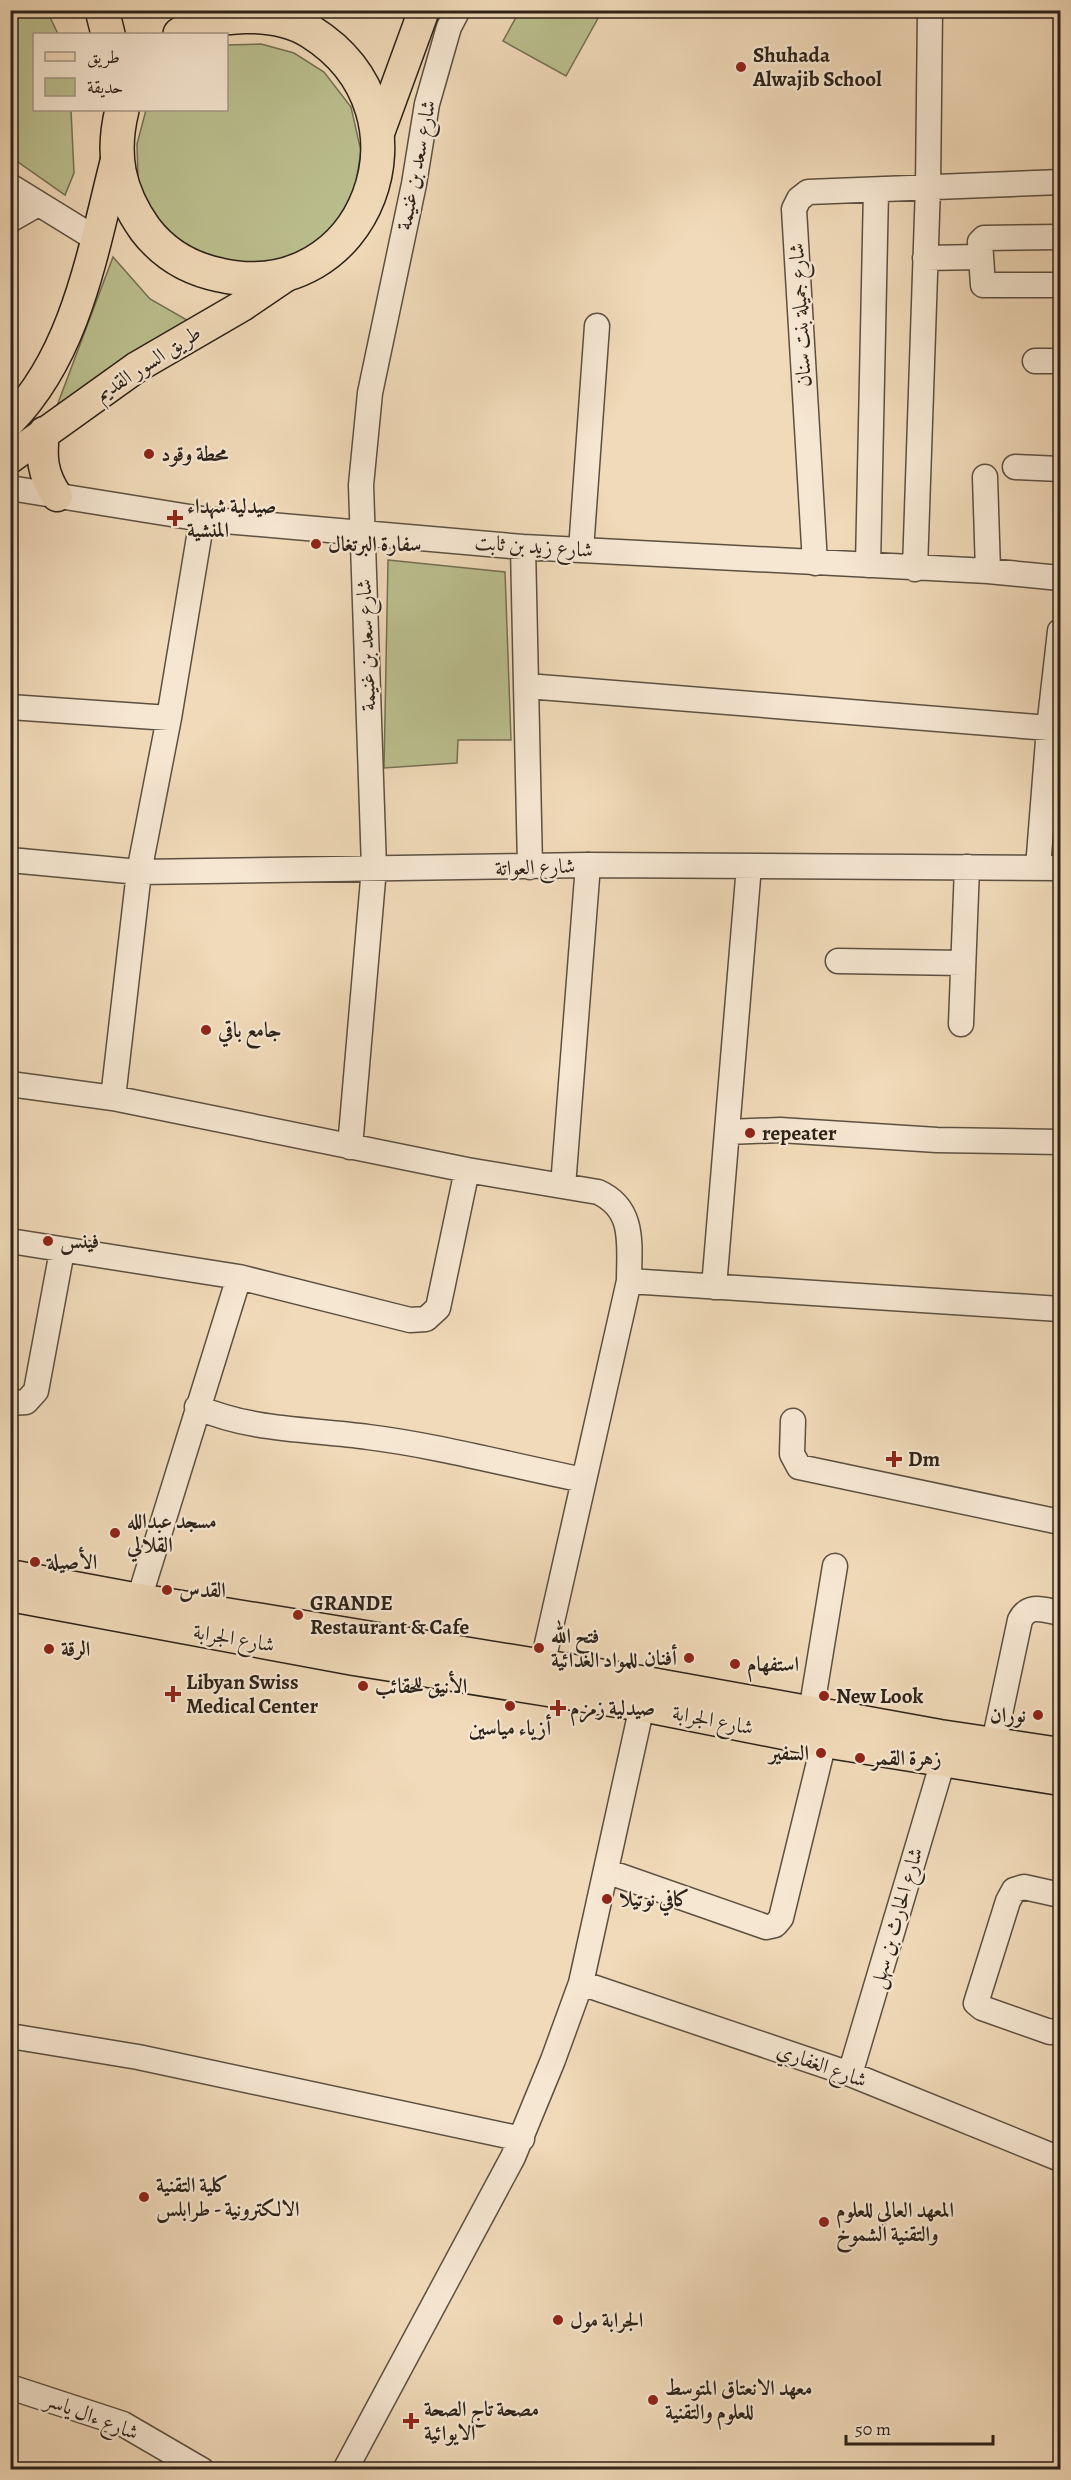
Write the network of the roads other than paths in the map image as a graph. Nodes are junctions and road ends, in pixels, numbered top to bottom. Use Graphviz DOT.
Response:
graph roads {
  1 [pos="102,10"];
  2 [pos="424,10"];
  3 [pos="458,10"];
  4 [pos="930,10"];
  5 [pos="224,14"];
  6 [pos="276,14"];
  7 [pos="108,33"];
  8 [pos="182,33"];
  9 [pos="122,111"];
  10 [pos="379,133"];
  11 [pos="116,160"];
  12 [pos="1060,182"];
  13 [pos="10,186"];
  14 [pos="928,186"];
  15 [pos="876,191"];
  16 [pos="38,204"];
  17 [pos="10,220"];
  18 [pos="1060,237"];
  19 [pos="96,239"];
  20 [pos="980,257"];
  21 [pos="925,258"];
  22 [pos="289,274"];
  23 [pos="1060,285"];
  24 [pos="597,326"];
  25 [pos="1035,361"];
  26 [pos="1060,361"];
  27 [pos="10,421"];
  28 [pos="44,432"];
  29 [pos="10,458"];
  30 [pos="1015,467"];
  31 [pos="1060,470"];
  32 [pos="985,477"];
  33 [pos="10,488"];
  34 [pos="57,495"];
  35 [pos="202,519"];
  36 [pos="363,533"];
  37 [pos="523,547"];
  38 [pos="581,550"];
  39 [pos="815,563"];
  40 [pos="868,565"];
  41 [pos="915,569"];
  42 [pos="988,572"];
  43 [pos="1060,578"];
  44 [pos="1060,631"];
  45 [pos="527,686"];
  46 [pos="10,707"];
  47 [pos="169,718"];
  48 [pos="1048,728"];
  49 [pos="10,860"];
  50 [pos="588,865"];
  51 [pos="749,866"];
  52 [pos="530,867"];
  53 [pos="968,867"];
  54 [pos="374,868"];
  55 [pos="1049,868"];
  56 [pos="139,872"];
  57 [pos="838,961"];
  58 [pos="963,963"];
  59 [pos="961,1024"];
  60 [pos="10,1084"];
  61 [pos="112,1098"];
  62 [pos="727,1132"];
  63 [pos="1060,1142"];
  64 [pos="350,1147"];
  65 [pos="467,1170"];
  66 [pos="563,1186"];
  67 [pos="10,1241"];
  68 [pos="62,1251"];
  69 [pos="239,1277"];
  70 [pos="629,1281"];
  71 [pos="714,1287"];
  72 [pos="1060,1309"];
  73 [pos="10,1403"];
  74 [pos="197,1407"];
  75 [pos="793,1421"];
  76 [pos="584,1480"];
  77 [pos="1060,1522"];
  78 [pos="835,1566"];
  79 [pos="10,1575"];
  80 [pos="10,1596"];
  81 [pos="139,1599"];
  82 [pos="1060,1613"];
  83 [pos="542,1666"];
  84 [pos="684,1702"];
  85 [pos="642,1706"];
  86 [pos="811,1712"];
  87 [pos="824,1742"];
  88 [pos="994,1742"];
  89 [pos="1060,1753"];
  90 [pos="942,1761"];
  91 [pos="1060,1780"];
  92 [pos="606,1871"];
  93 [pos="1060,1895"];
  94 [pos="580,1983"];
  95 [pos="1060,2030"];
  96 [pos="10,2036"];
  97 [pos="850,2074"];
  98 [pos="522,2139"];
  99 [pos="1060,2159"];
  100 [pos="10,2387"];
  101 [pos="171,2461"];
  102 [pos="202,2469"];
  103 [pos="345,2469"];
  1 -- 7 [label="highway"];
  2 -- 10 [label="main road"];
  3 -- 36 [label="street, شارع سعد بن غنيمة"];
  4 -- 14 [label="street"];
  5 -- 6 [label="highway"];
  5 -- 8 [label="highway"];
  6 -- 10 [label="highway"];
  9 -- 11 [label="highway"];
  10 -- 22 [label="highway"];
  11 -- 19 [label="main road"];
  11 -- 22 [label="highway"];
  12 -- 14 [label="street, شارع جميلة بنت سنان"];
  13 -- 16 [label="street"];
  14 -- 15 [label="street, شارع جميلة بنت سنان"];
  14 -- 21 [label="street"];
  15 -- 39 [label="street, شارع جميلة بنت سنان"];
  15 -- 40 [label="street"];
  16 -- 17 [label="street"];
  16 -- 19 [label="street"];
  18 -- 20 [label="street"];
  19 -- 27 [label="main road"];
  20 -- 21 [label="street"];
  20 -- 23 [label="street"];
  21 -- 41 [label="street"];
  22 -- 28 [label="main road, طريق السور القديم"];
  24 -- 38 [label="street"];
  25 -- 26 [label="street"];
  28 -- 29 [label="main road, طريق السور القديم"];
  28 -- 34 [label="main road"];
  30 -- 31 [label="street"];
  32 -- 42 [label="street"];
  33 -- 34 [label="street, شارع زيد بن ثابت"];
  34 -- 35 [label="street, شارع زيد بن ثابت"];
  35 -- 36 [label="street, شارع زيد بن ثابت"];
  35 -- 47 [label="street"];
  36 -- 37 [label="street, شارع زيد بن ثابت"];
  36 -- 54 [label="street, شارع سعد بن غنيمة"];
  37 -- 38 [label="street, شارع زيد بن ثابت"];
  37 -- 45 [label="street"];
  38 -- 39 [label="street, شارع زيد بن ثابت"];
  39 -- 40 [label="street, شارع زيد بن ثابت"];
  40 -- 41 [label="street, شارع زيد بن ثابت"];
  41 -- 42 [label="street, شارع زيد بن ثابت"];
  42 -- 43 [label="street, شارع زيد بن ثابت"];
  44 -- 48 [label="street"];
  45 -- 48 [label="street"];
  45 -- 52 [label="street"];
  46 -- 47 [label="street"];
  47 -- 56 [label="street"];
  48 -- 55 [label="street"];
  49 -- 56 [label="street, شارع العواتة"];
  50 -- 51 [label="street, شارع العواتة"];
  50 -- 52 [label="street, شارع العواتة"];
  50 -- 66 [label="street"];
  51 -- 53 [label="street, شارع العواتة"];
  51 -- 62 [label="street"];
  52 -- 54 [label="street, شارع العواتة"];
  53 -- 55 [label="street, شارع العواتة"];
  53 -- 58 [label="street"];
  54 -- 56 [label="street, شارع العواتة"];
  54 -- 64 [label="street, شارع سعد بن غنيمة"];
  56 -- 61 [label="street"];
  57 -- 58 [label="street"];
  58 -- 59 [label="street"];
  60 -- 61 [label="street"];
  61 -- 64 [label="street"];
  62 -- 63 [label="street"];
  62 -- 71 [label="street"];
  64 -- 65 [label="street"];
  65 -- 66 [label="street"];
  65 -- 69 [label="street"];
  66 -- 70 [label="street"];
  67 -- 68 [label="street"];
  68 -- 69 [label="street"];
  68 -- 73 [label="street"];
  69 -- 74 [label="street"];
  70 -- 71 [label="street"];
  70 -- 76 [label="street"];
  71 -- 72 [label="street"];
  74 -- 76 [label="street"];
  74 -- 81 [label="street"];
  75 -- 77 [label="street"];
  76 -- 83 [label="street"];
  78 -- 86 [label="street"];
  79 -- 81 [label="main road, شارع الجرابة"];
  80 -- 85 [label="main road, شارع الجرابة"];
  81 -- 83 [label="main road, شارع الجرابة"];
  82 -- 88 [label="street"];
  83 -- 84 [label="main road, شارع الجرابة"];
  84 -- 85 [label="main road, شارع الجرابة"];
  84 -- 86 [label="main road, شارع الجرابة"];
  84 -- 87 [label="main road, شارع الجرابة"];
  85 -- 92 [label="street"];
  86 -- 88 [label="main road, شارع الجرابة"];
  87 -- 90 [label="main road, شارع الجرابة"];
  87 -- 92 [label="street"];
  88 -- 89 [label="main road, شارع الجرابة"];
  90 -- 91 [label="main road, شارع الجرابة"];
  90 -- 97 [label="street, شارع الحارث بن سهل"];
  92 -- 94 [label="street"];
  93 -- 95 [label="street"];
  94 -- 97 [label="street, شارع الغفاري"];
  94 -- 98 [label="street"];
  96 -- 98 [label="street"];
  97 -- 99 [label="street, شارع الغفاري"];
  98 -- 103 [label="street"];
  100 -- 101 [label="street, شارع ءال ياسر"];
  101 -- 102 [label="street, شارع ءال ياسر"];
}
